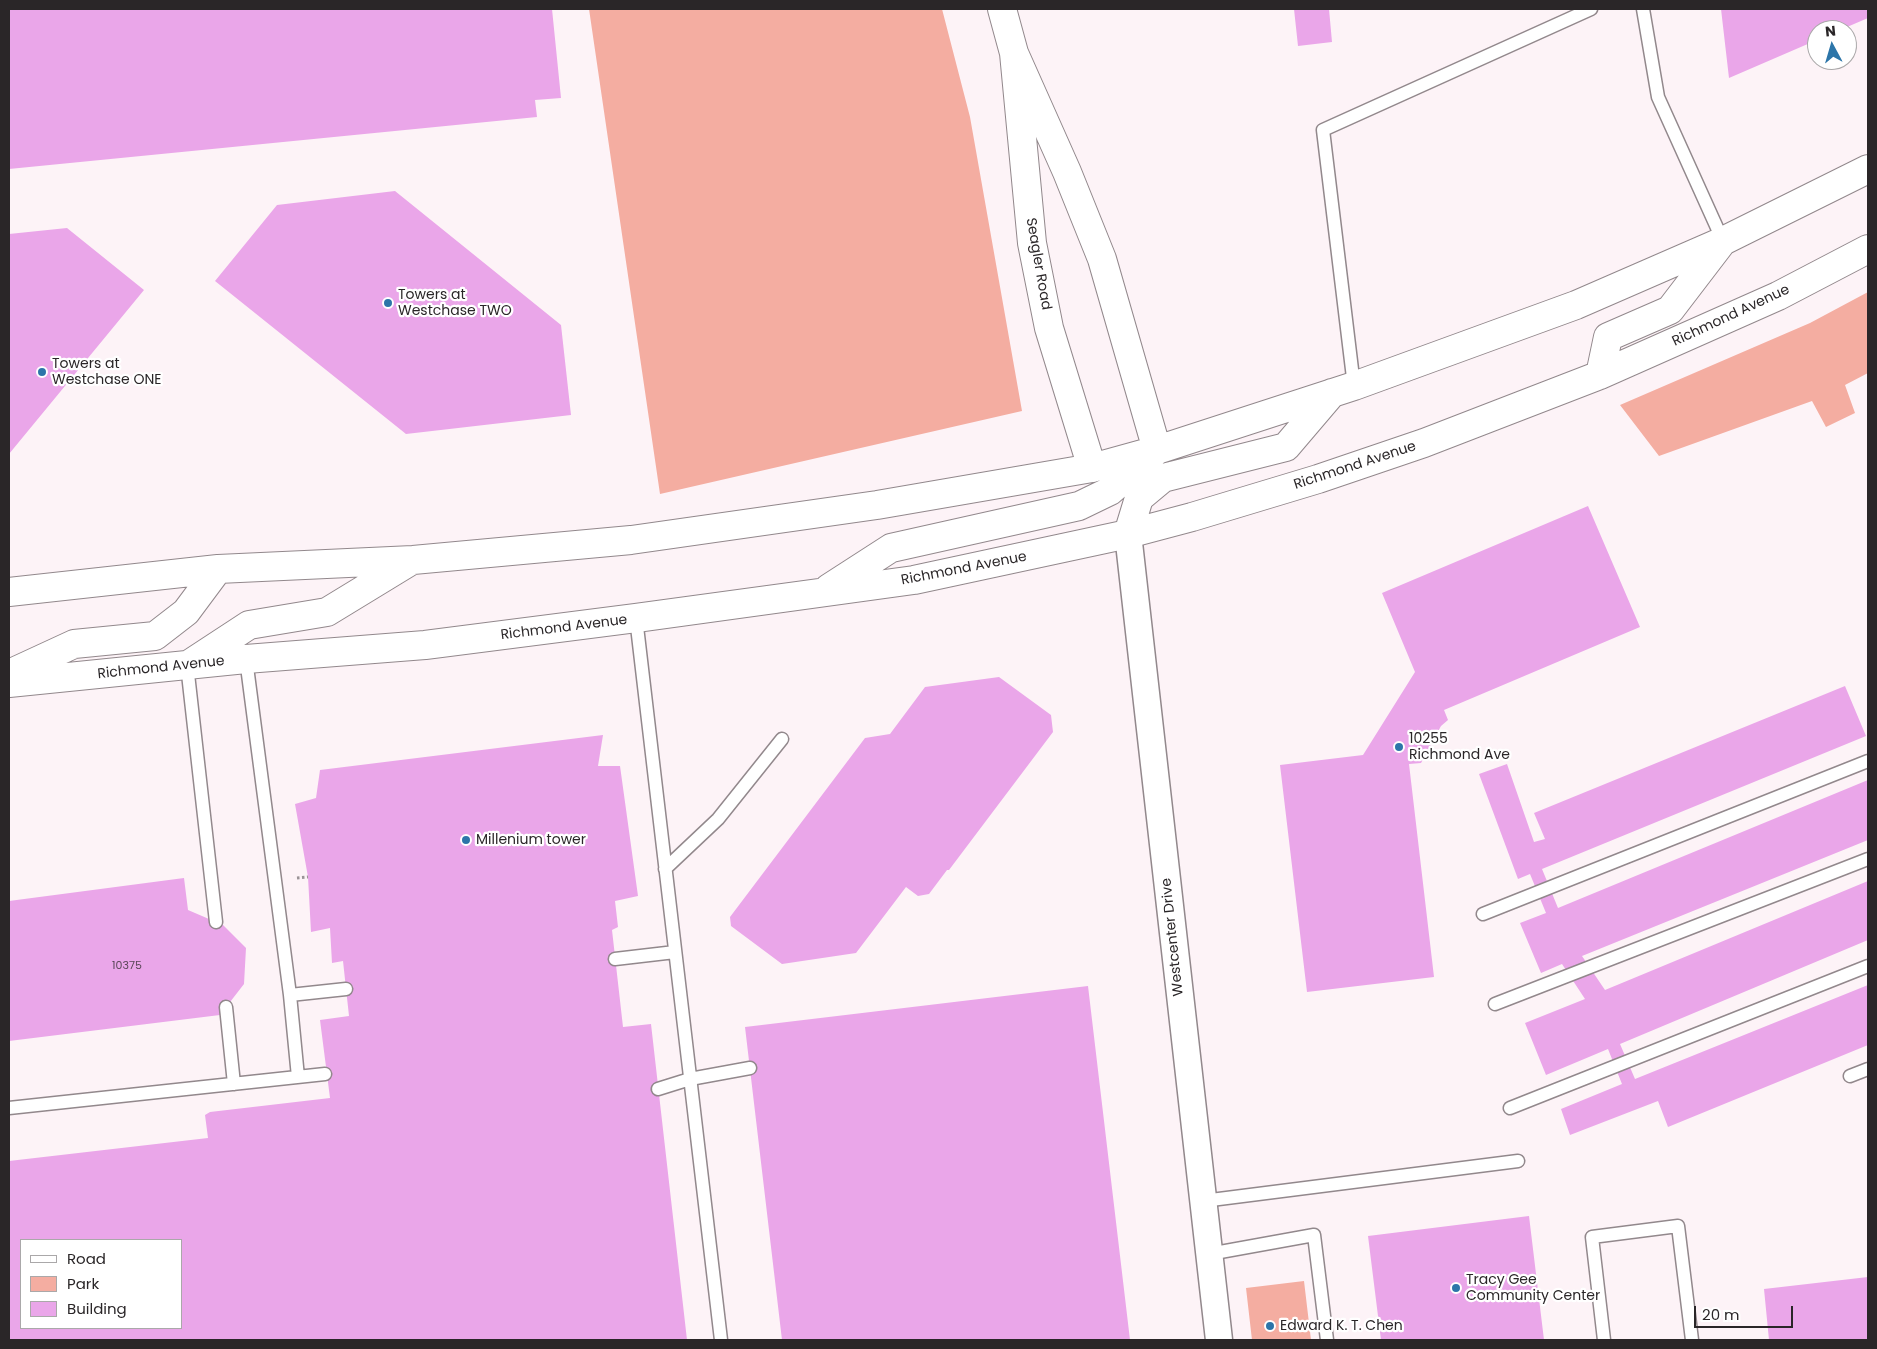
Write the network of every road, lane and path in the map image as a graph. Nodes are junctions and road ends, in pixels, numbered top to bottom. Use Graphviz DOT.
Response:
graph roads {
  1 [pos="1002,9"];
  2 [pos="1591,9"];
  3 [pos="1643,9"];
  4 [pos="1014,53"];
  5 [pos="1868,168"];
  6 [pos="1723,241"];
  7 [pos="1868,249"];
  8 [pos="1600,376"];
  9 [pos="1343,389"];
  10 [pos="1157,450"];
  11 [pos="1092,468"];
  12 [pos="1128,534"];
  13 [pos="413,560"];
  14 [pos="218,569"];
  15 [pos="9,592"];
  16 [pos="821,592"];
  17 [pos="636,618"];
  18 [pos="246,660"];
  19 [pos="187,665"];
  20 [pos="9,674"];
  21 [pos="9,683"];
  22 [pos="782,739"];
  23 [pos="1868,762"];
  24 [pos="1868,859"];
  25 [pos="665,869"];
  26 [pos="1483,914"];
  27 [pos="216,922"];
  28 [pos="675,952"];
  29 [pos="615,959"];
  30 [pos="1868,966"];
  31 [pos="346,989"];
  32 [pos="290,995"];
  33 [pos="1496,1004"];
  34 [pos="226,1007"];
  35 [pos="750,1068"];
  36 [pos="1868,1069"];
  37 [pos="325,1074"];
  38 [pos="1850,1076"];
  39 [pos="298,1077"];
  40 [pos="690,1080"];
  41 [pos="234,1084"];
  42 [pos="658,1089"];
  43 [pos="9,1108"];
  44 [pos="1510,1108"];
  45 [pos="1518,1161"];
  46 [pos="1203,1201"];
  47 [pos="1209,1254"];
  48 [pos="721,1340"];
  49 [pos="1219,1340"];
  50 [pos="1327,1340"];
  51 [pos="1604,1340"];
  52 [pos="1692,1340"];
  1 -- 4 [label="main road, Seagler Road"];
  2 -- 9 [label="lane"];
  3 -- 6 [label="lane"];
  4 -- 10 [label="main road, Seagler Road"];
  4 -- 11 [label="main road, Seagler Road"];
  5 -- 6 [label="main road"];
  6 -- 8 [label="main road"];
  6 -- 9 [label="main road"];
  7 -- 8 [label="main road, Richmond Avenue"];
  8 -- 12 [label="main road, Richmond Avenue"];
  9 -- 10 [label="main road"];
  9 -- 12 [label="main road"];
  10 -- 11 [label="main road"];
  10 -- 16 [label="main road"];
  11 -- 13 [label="main road"];
  12 -- 16 [label="main road, Richmond Avenue"];
  12 -- 46 [label="street, Westcenter Drive"];
  13 -- 14 [label="main road"];
  13 -- 19 [label="main road"];
  14 -- 15 [label="main road"];
  14 -- 20 [label="main road"];
  16 -- 17 [label="main road, Richmond Avenue"];
  17 -- 18 [label="main road, Richmond Avenue"];
  17 -- 25 [label="lane"];
  18 -- 19 [label="main road, Richmond Avenue"];
  18 -- 32 [label="lane"];
  19 -- 21 [label="main road, Richmond Avenue"];
  19 -- 27 [label="lane"];
  22 -- 25 [label="lane"];
  23 -- 26 [label="lane"];
  24 -- 33 [label="lane"];
  25 -- 28 [label="lane"];
  28 -- 29 [label="lane"];
  28 -- 40 [label="lane"];
  30 -- 44 [label="lane"];
  31 -- 32 [label="lane"];
  32 -- 39 [label="lane"];
  34 -- 41 [label="lane"];
  35 -- 40 [label="lane"];
  36 -- 38 [label="lane"];
  37 -- 39 [label="lane"];
  39 -- 41 [label="lane"];
  40 -- 42 [label="lane"];
  40 -- 48 [label="lane"];
  41 -- 43 [label="lane"];
  45 -- 46 [label="lane"];
  46 -- 47 [label="street, Westcenter Drive"];
  47 -- 49 [label="street, Westcenter Drive"];
  47 -- 50 [label="lane"];
  51 -- 52 [label="lane"];
}
